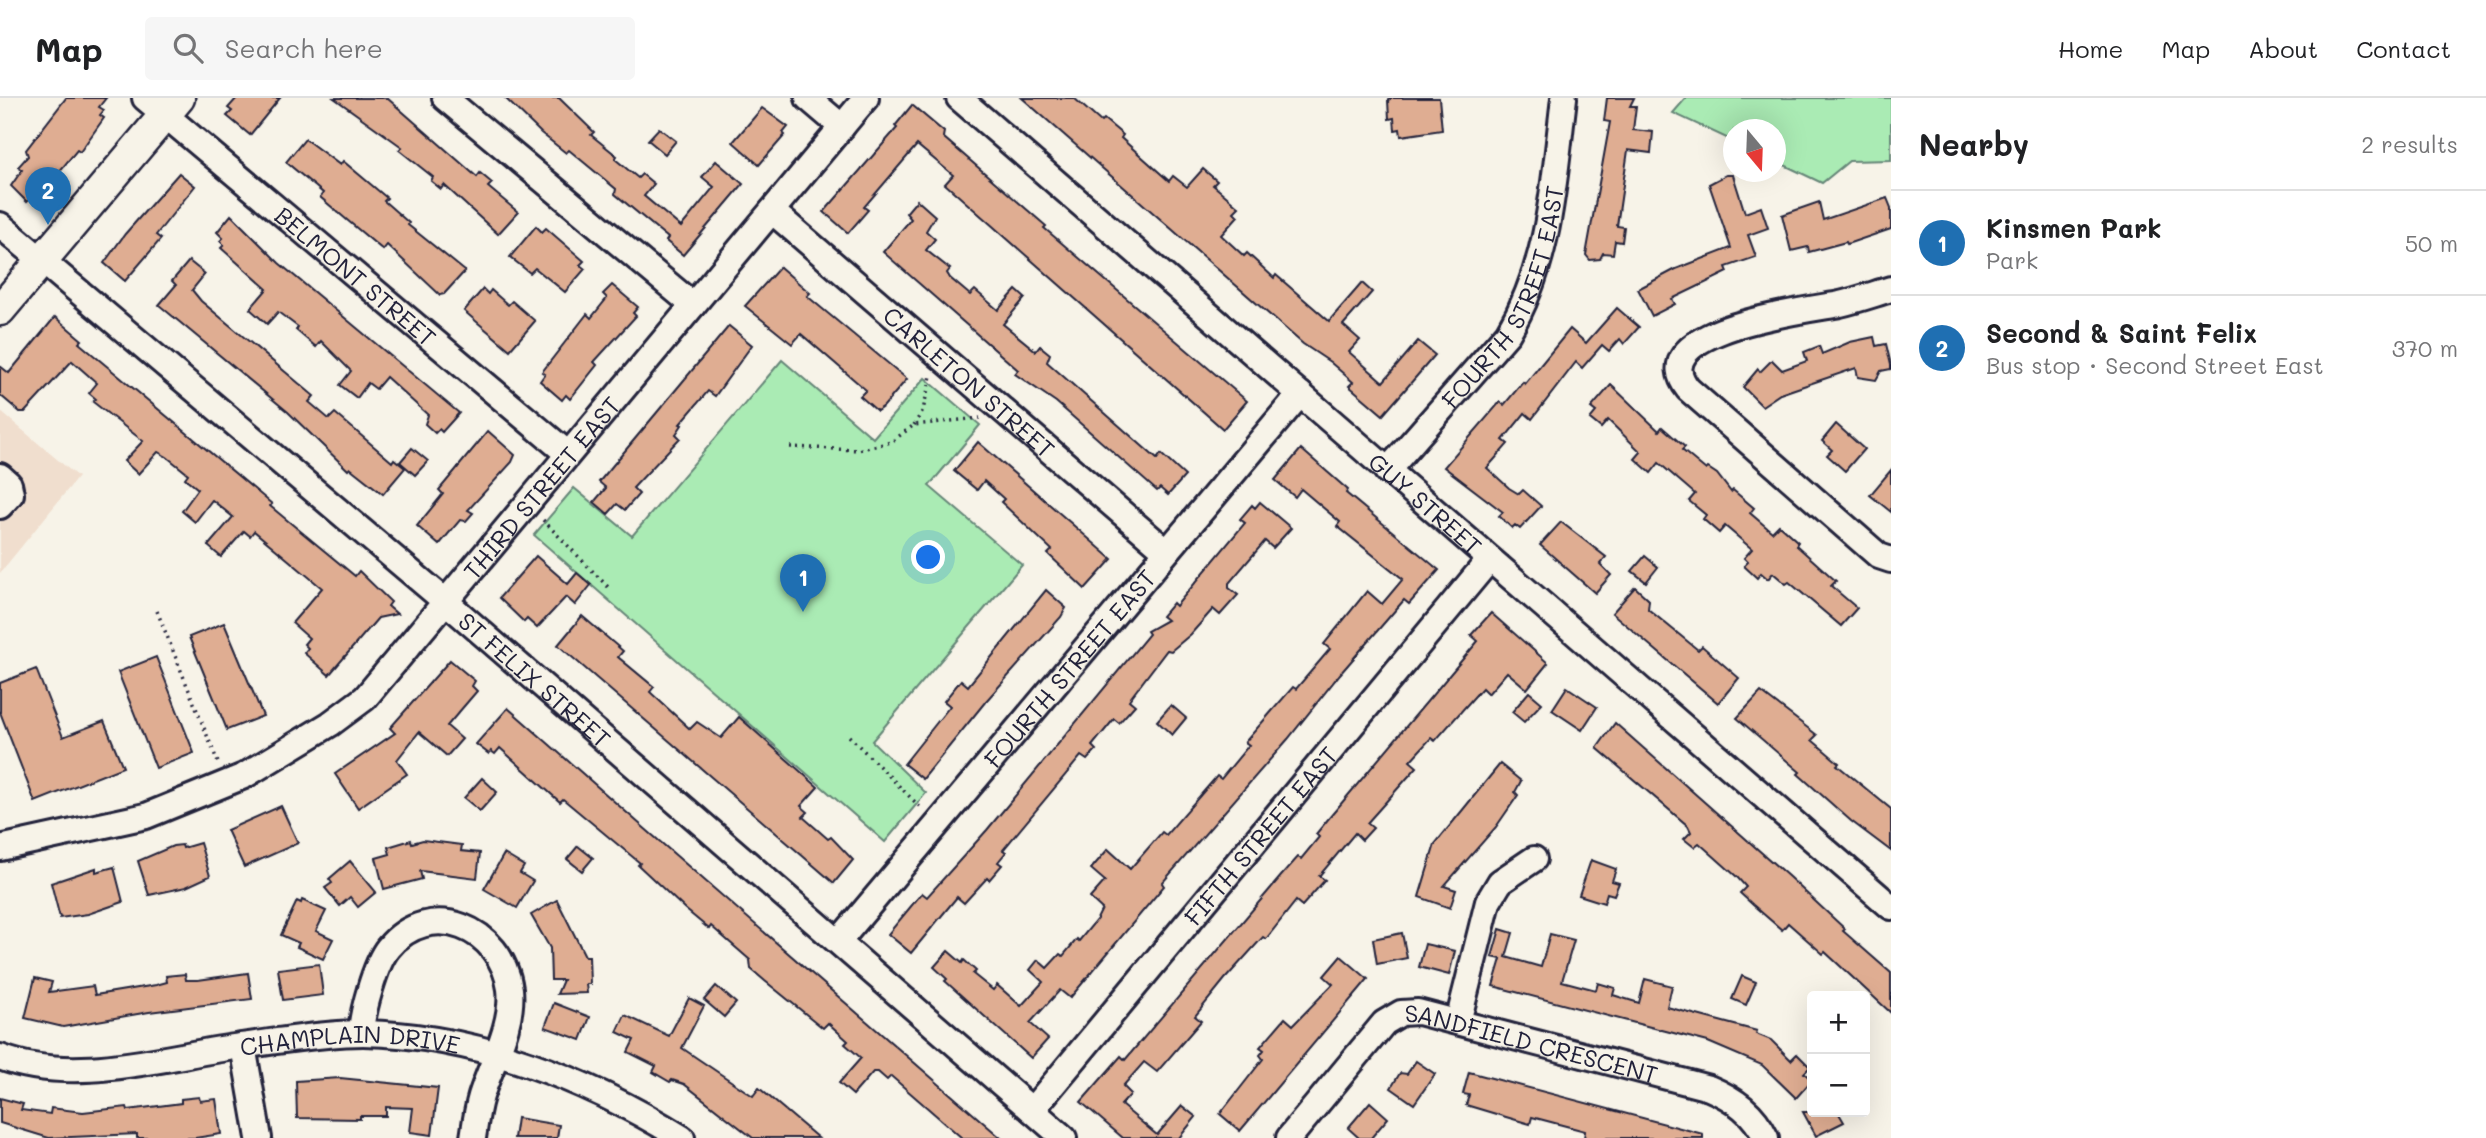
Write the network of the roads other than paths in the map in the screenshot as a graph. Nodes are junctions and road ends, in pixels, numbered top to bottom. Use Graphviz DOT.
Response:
graph roads {
  1 [pos="445,98"];
  2 [pos="808,98"];
  3 [pos="866,98"];
  4 [pos="959,98"];
  5 [pos="1563,98"];
  6 [pos="163,104"];
  7 [pos="842,127"];
  8 [pos="772,211"];
  9 [pos="0,225"];
  10 [pos="43,260"];
  11 [pos="1891,289"];
  12 [pos="693,305"];
  13 [pos="0,310"];
  14 [pos="1300,394"];
  15 [pos="568,454"];
  16 [pos="1387,471"];
  17 [pos="0,476"];
  18 [pos="0,506"];
  19 [pos="1166,551"];
  20 [pos="1489,560"];
  21 [pos="1891,560"];
  22 [pos="445,601"];
  23 [pos="0,848"];
  24 [pos="1534,859"];
  25 [pos="1891,908"];
  26 [pos="839,942"];
  27 [pos="1458,1022"];
  28 [pos="361,1033"];
  29 [pos="243,1046"];
  30 [pos="497,1053"];
  31 [pos="0,1057"];
  32 [pos="1031,1110"];
  33 [pos="259,1138"];
  34 [pos="473,1138"];
  35 [pos="682,1138"];
  36 [pos="1064,1138"];
  37 [pos="1289,1138"];
  38 [pos="1766,1138"];
  1 -- 12 [label="street"];
  2 -- 7 [label="street"];
  3 -- 7 [label="street, THIRD STREET EAST"];
  4 -- 14 [label="street, GUY STREET"];
  5 -- 16 [label="street, FOURTH STREET EAST"];
  6 -- 10 [label="main road"];
  6 -- 15 [label="street, BELMONT STREET"];
  7 -- 8 [label="street, THIRD STREET EAST"];
  8 -- 12 [label="street, THIRD STREET EAST"];
  8 -- 19 [label="street, CARLETON STREET"];
  9 -- 10 [label="street, ST FELIX STREET"];
  10 -- 13 [label="main road"];
  10 -- 22 [label="street, ST FELIX STREET"];
  11 -- 21 [label="street"];
  12 -- 15 [label="street, THIRD STREET EAST"];
  14 -- 16 [label="street, GUY STREET"];
  14 -- 19 [label="street, FOURTH STREET EAST"];
  15 -- 22 [label="street, THIRD STREET EAST"];
  16 -- 20 [label="street, GUY STREET"];
  17 -- 18 [label="street"];
  19 -- 26 [label="street, FOURTH STREET EAST"];
  20 -- 25 [label="street, GUY STREET"];
  20 -- 32 [label="street, FIFTH STREET EAST"];
  22 -- 23 [label="street, THIRD STREET EAST"];
  22 -- 26 [label="street, ST FELIX STREET"];
  24 -- 27 [label="street"];
  26 -- 32 [label="street, ST FELIX STREET"];
  27 -- 37 [label="street, SANDFIELD CRESCENT"];
  27 -- 38 [label="street, SANDFIELD CRESCENT"];
  28 -- 29 [label="street, CHAMPLAIN DRIVE"];
  28 -- 30 [label="street, CHAMPLAIN DRIVE"];
  28 -- 30 [label="street"];
  29 -- 31 [label="street, CHAMPLAIN DRIVE"];
  29 -- 33 [label="street"];
  30 -- 34 [label="street"];
  30 -- 35 [label="street, CHAMPLAIN DRIVE"];
  32 -- 36 [label="street, ST FELIX STREET"];
}
